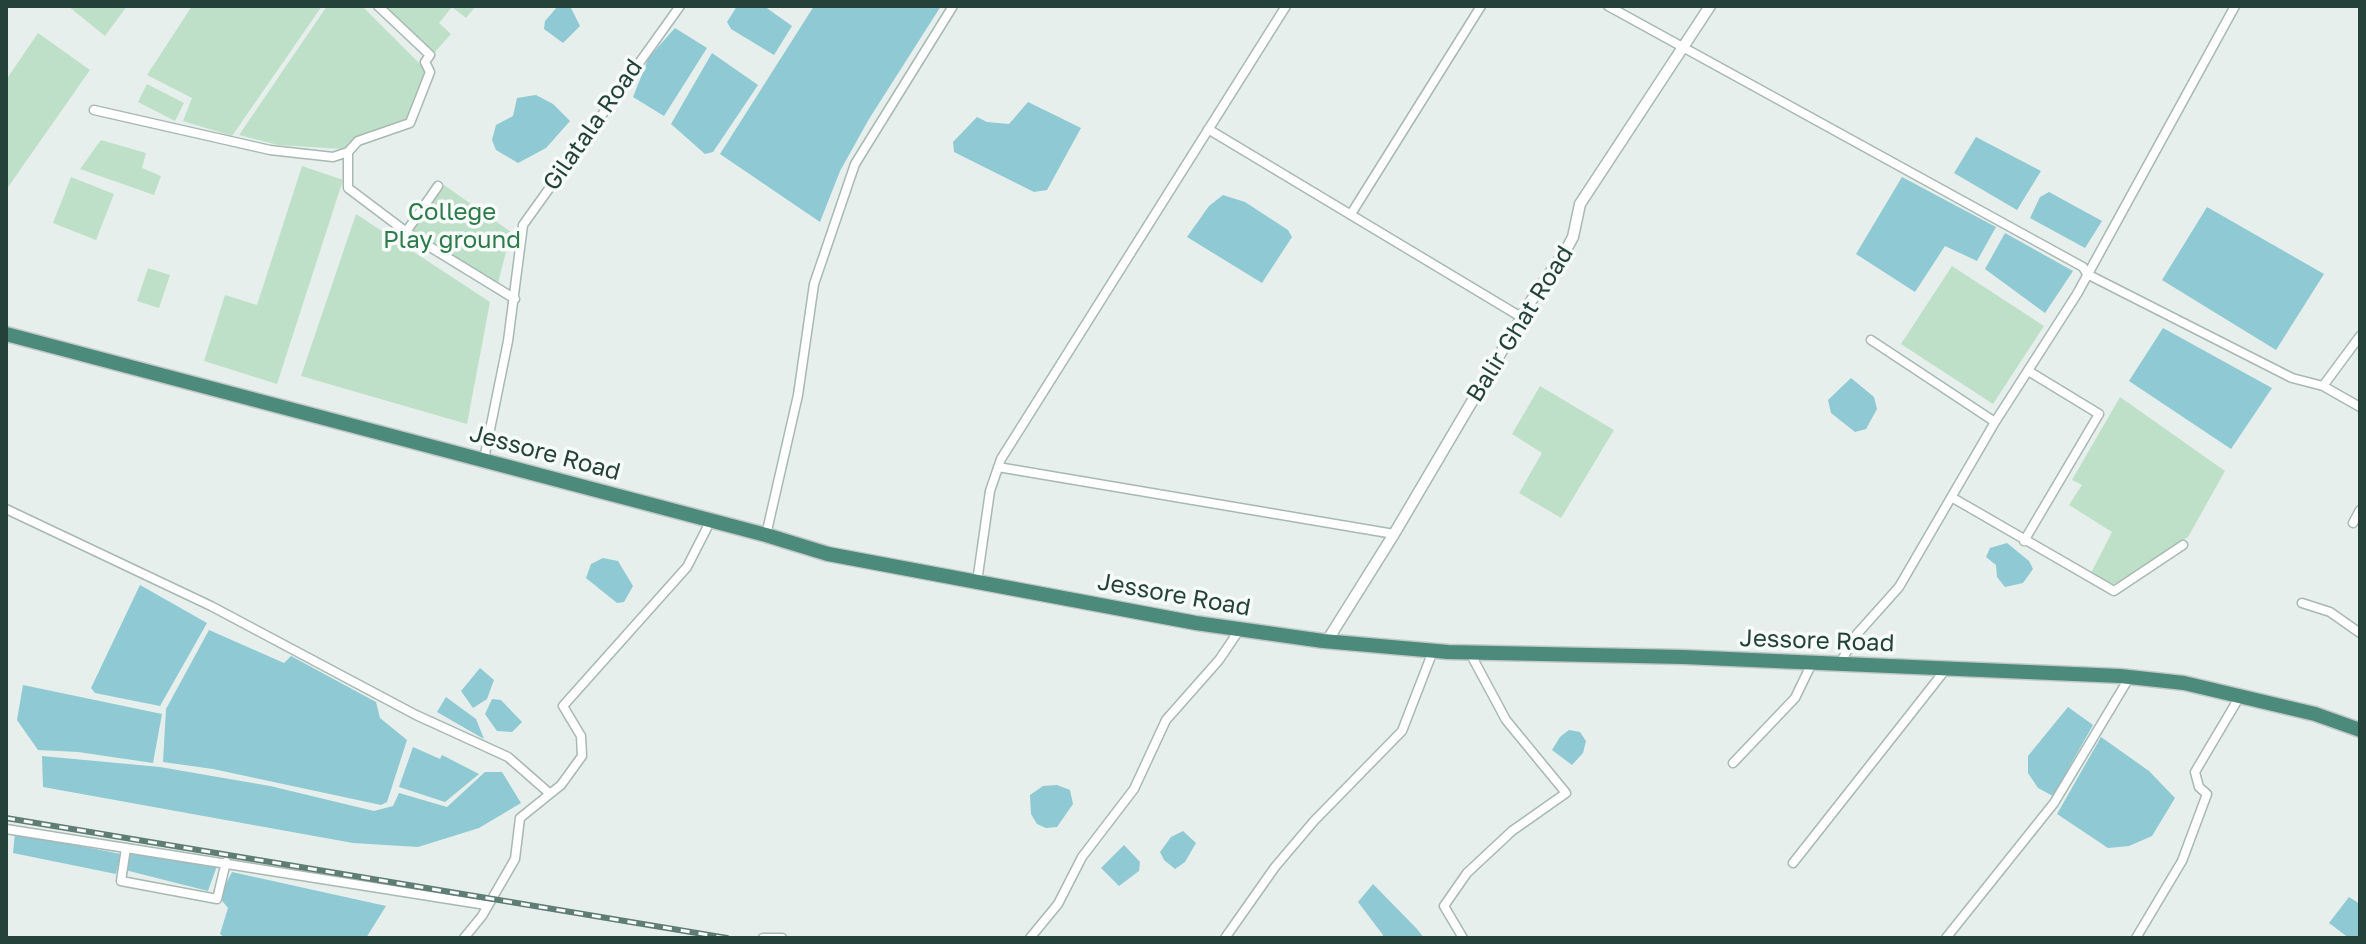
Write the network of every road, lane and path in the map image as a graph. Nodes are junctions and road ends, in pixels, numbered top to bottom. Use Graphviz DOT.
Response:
graph roads {
  1 [pos="378,6"];
  2 [pos="680,6"];
  3 [pos="953,6"];
  4 [pos="1286,6"];
  5 [pos="1481,6"];
  6 [pos="1608,6"];
  7 [pos="1708,6"];
  8 [pos="2235,6"];
  9 [pos="1683,48"];
  10 [pos="94,110"];
  11 [pos="1208,129"];
  12 [pos="348,152"];
  13 [pos="438,186"];
  14 [pos="1351,214"];
  15 [pos="406,232"];
  16 [pos="2087,274"];
  17 [pos="515,299"];
  18 [pos="1520,316"];
  19 [pos="6,334"];
  20 [pos="2360,336"];
  21 [pos="1871,340"];
  22 [pos="2030,372"];
  23 [pos="2323,386"];
  24 [pos="2360,407"];
  25 [pos="1995,422"];
  26 [pos="484,459"];
  27 [pos="998,467"];
  28 [pos="1953,498"];
  29 [pos="6,509"];
  30 [pos="2360,510"];
  31 [pos="711,520"];
  32 [pos="2353,523"];
  33 [pos="1392,534"];
  34 [pos="766,535"];
  35 [pos="2024,541"];
  36 [pos="2183,545"];
  37 [pos="977,582"];
  38 [pos="2302,603"];
  39 [pos="1240,629"];
  40 [pos="2360,633"];
  41 [pos="1325,641"];
  42 [pos="1433,651"];
  43 [pos="1470,653"];
  44 [pos="1812,663"];
  45 [pos="1840,664"];
  46 [pos="1946,669"];
  47 [pos="2129,677"];
  48 [pos="2240,696"];
  49 [pos="2360,730"];
  50 [pos="1733,763"];
  51 [pos="548,792"];
  52 [pos="6,829"];
  53 [pos="126,848"];
  54 [pos="226,862"];
  55 [pos="1793,863"];
  56 [pos="486,905"];
  57 [pos="464,938"];
  58 [pos="763,938"];
  59 [pos="782,938"];
  60 [pos="1030,938"];
  61 [pos="1225,938"];
  62 [pos="1463,938"];
  63 [pos="1946,938"];
  64 [pos="2136,938"];
  1 -- 12 [label="street"];
  2 -- 17 [label="street, Gilatala Road"];
  3 -- 34 [label="street"];
  4 -- 11 [label="street"];
  5 -- 14 [label="street"];
  6 -- 9 [label="street"];
  7 -- 9 [label="street, Balir Ghat Road"];
  8 -- 16 [label="street"];
  9 -- 16 [label="street"];
  9 -- 18 [label="street, Balir Ghat Road"];
  10 -- 12 [label="street"];
  11 -- 14 [label="street"];
  11 -- 27 [label="street"];
  12 -- 15 [label="street"];
  13 -- 15 [label="street"];
  14 -- 18 [label="street"];
  15 -- 17 [label="street"];
  16 -- 22 [label="street"];
  16 -- 23 [label="street"];
  17 -- 26 [label="street, Gilatala Road"];
  18 -- 33 [label="street, Balir Ghat Road"];
  19 -- 26 [label="highway, Jessore Road"];
  20 -- 23 [label="street"];
  21 -- 25 [label="street"];
  22 -- 25 [label="street"];
  22 -- 35 [label="street"];
  23 -- 24 [label="street"];
  25 -- 28 [label="street"];
  26 -- 31 [label="highway, Jessore Road"];
  27 -- 33 [label="street"];
  27 -- 37 [label="street"];
  28 -- 35 [label="street"];
  28 -- 45 [label="street"];
  29 -- 51 [label="street"];
  30 -- 32 [label="street"];
  31 -- 34 [label="highway, Jessore Road"];
  31 -- 51 [label="street"];
  33 -- 41 [label="street, Balir Ghat Road"];
  34 -- 37 [label="highway, Jessore Road"];
  35 -- 36 [label="street"];
  37 -- 39 [label="highway, Jessore Road"];
  38 -- 40 [label="street"];
  39 -- 41 [label="highway, Jessore Road"];
  39 -- 60 [label="street"];
  41 -- 42 [label="highway, Jessore Road"];
  42 -- 43 [label="highway, Jessore Road"];
  42 -- 61 [label="street"];
  43 -- 44 [label="highway, Jessore Road"];
  43 -- 62 [label="street"];
  44 -- 45 [label="highway, Jessore Road"];
  44 -- 50 [label="street"];
  45 -- 46 [label="highway, Jessore Road"];
  46 -- 47 [label="highway, Jessore Road"];
  46 -- 55 [label="street"];
  47 -- 48 [label="highway, Jessore Road"];
  47 -- 63 [label="street"];
  48 -- 49 [label="highway, Jessore Road"];
  48 -- 64 [label="street"];
  51 -- 56 [label="street"];
  52 -- 53 [label="street"];
  53 -- 54 [label="street"];
  53 -- 54 [label="street"];
  54 -- 56 [label="street"];
  56 -- 57 [label="street"];
  58 -- 59 [label="street"];
}
